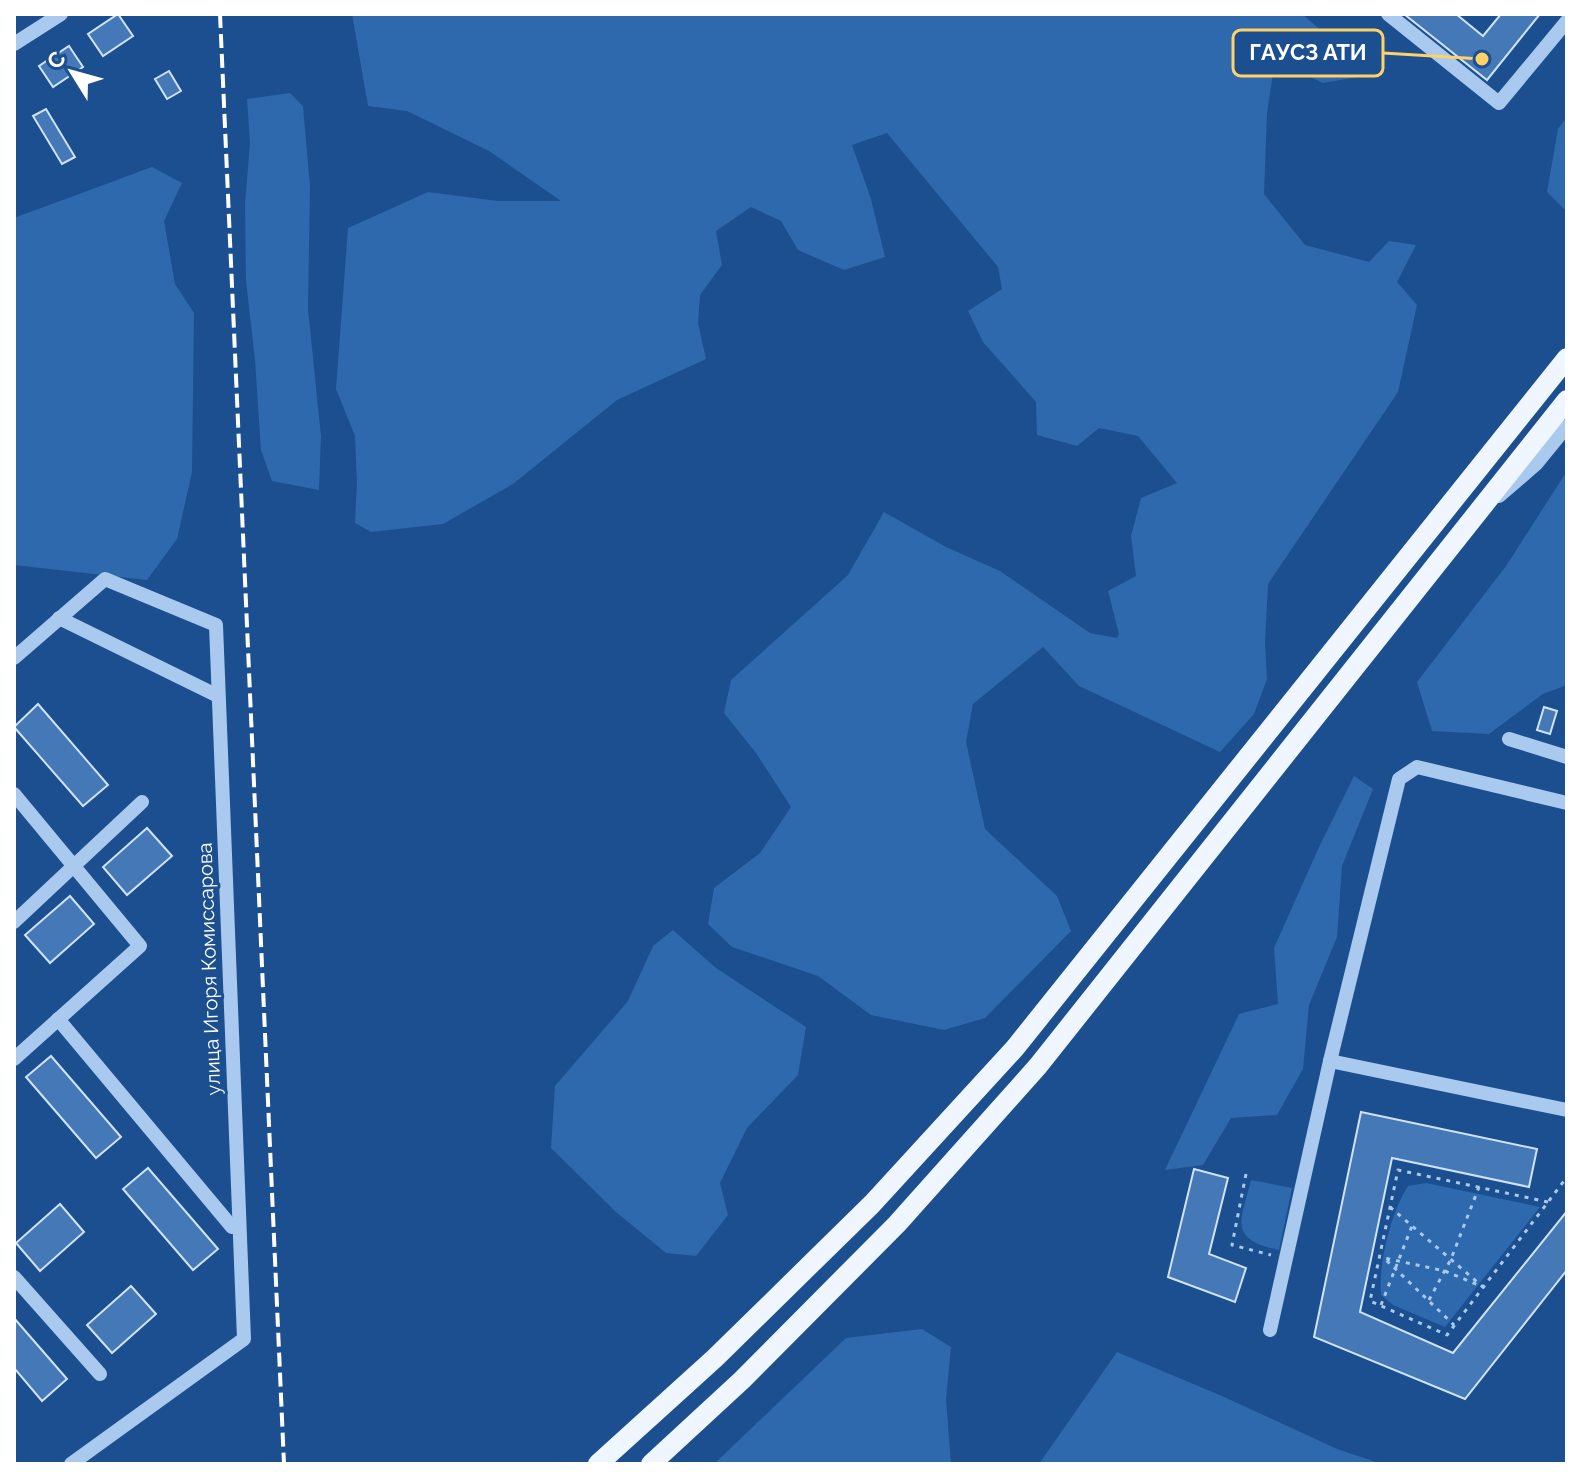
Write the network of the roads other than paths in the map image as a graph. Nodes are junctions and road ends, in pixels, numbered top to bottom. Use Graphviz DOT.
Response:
graph roads {
  1 [pos="61,14"];
  2 [pos="1388,14"];
  3 [pos="1567,21"];
  4 [pos="14,44"];
  5 [pos="1567,358"];
  6 [pos="1567,400"];
  7 [pos="1567,426"];
  8 [pos="1477,514"];
  9 [pos="59,618"];
  10 [pos="14,658"];
  11 [pos="218,696"];
  12 [pos="1509,739"];
  13 [pos="1567,757"];
  14 [pos="14,794"];
  15 [pos="142,802"];
  16 [pos="1567,803"];
  17 [pos="74,866"];
  18 [pos="14,922"];
  19 [pos="58,1019"];
  20 [pos="14,1059"];
  21 [pos="1330,1061"];
  22 [pos="1567,1110"];
  23 [pos="232,1227"];
  24 [pos="14,1277"];
  25 [pos="1270,1330"];
  26 [pos="100,1374"];
  27 [pos="71,1464"];
  28 [pos="598,1464"];
  29 [pos="651,1464"];
  1 -- 4 [label="street"];
  2 -- 3 [label="street"];
  5 -- 28 [label="main road"];
  6 -- 8 [label="main road"];
  7 -- 8 [label="street"];
  8 -- 29 [label="main road"];
  9 -- 10 [label="street, улица Игоря Комиссарова"];
  9 -- 11 [label="street"];
  9 -- 11 [label="street, улица Игоря Комиссарова"];
  11 -- 27 [label="street, улица Игоря Комиссарова"];
  12 -- 13 [label="street"];
  14 -- 17 [label="street"];
  15 -- 17 [label="street"];
  16 -- 21 [label="street"];
  17 -- 18 [label="street"];
  17 -- 19 [label="street"];
  19 -- 20 [label="street"];
  19 -- 23 [label="street"];
  21 -- 22 [label="street"];
  21 -- 25 [label="street"];
  24 -- 26 [label="street"];
}
